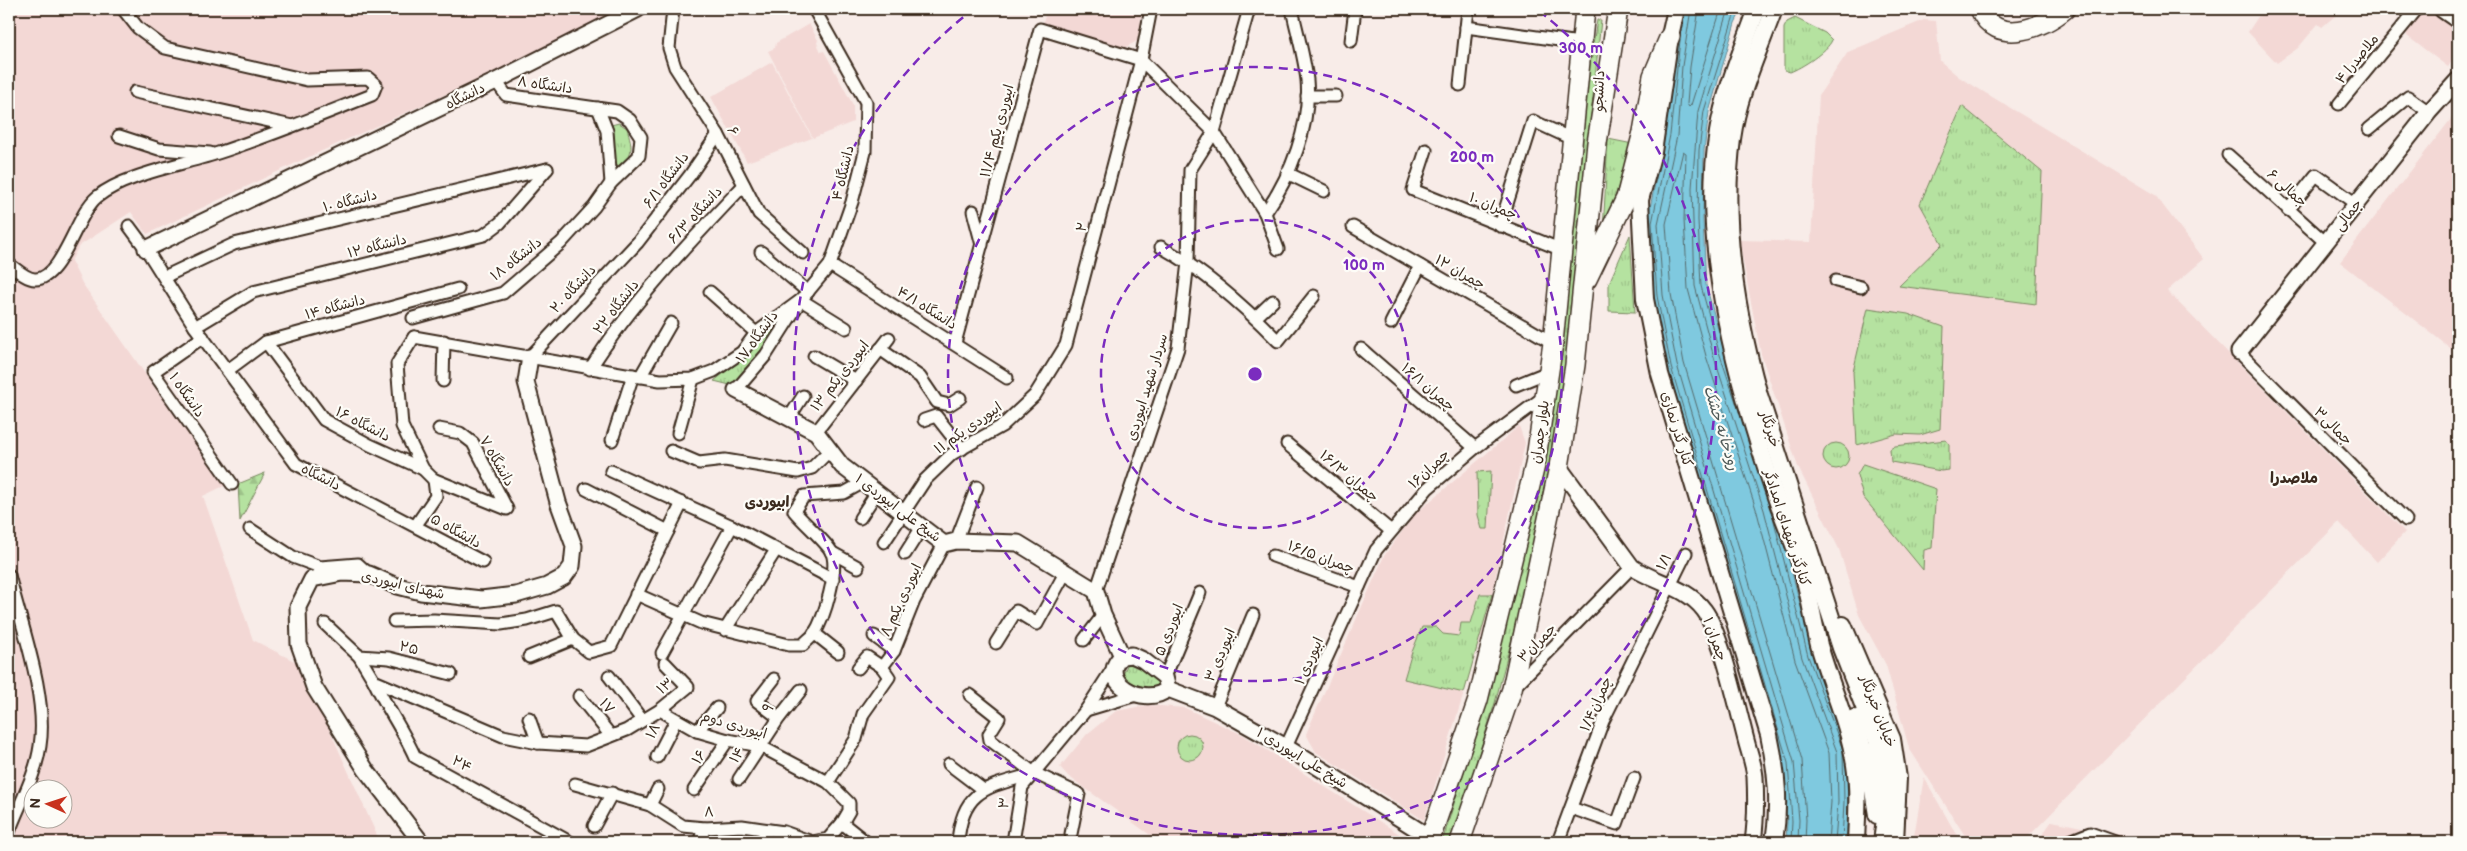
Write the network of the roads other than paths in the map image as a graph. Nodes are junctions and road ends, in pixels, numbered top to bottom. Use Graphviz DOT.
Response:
graph roads {
  1 [pos="123,9"];
  2 [pos="638,9"];
  3 [pos="673,9"];
  4 [pos="814,9"];
  5 [pos="1151,9"];
  6 [pos="1250,9"];
  7 [pos="1292,9"];
  8 [pos="1355,9"];
  9 [pos="1468,9"];
  10 [pos="1585,9"];
  11 [pos="1597,9"];
  12 [pos="1605,9"];
  13 [pos="1618,9"];
  14 [pos="1676,9"];
  15 [pos="1757,9"];
  16 [pos="1774,9"];
  17 [pos="1980,9"];
  18 [pos="2065,9"];
  19 [pos="2416,9"];
  20 [pos="2442,9"];
  21 [pos="2458,20"];
  22 [pos="1466,27"];
  23 [pos="1670,36"];
  24 [pos="1351,41"];
  25 [pos="1580,42"];
  26 [pos="1141,60"];
  27 [pos="2458,80"];
  28 [pos="496,81"];
  29 [pos="1460,85"];
  30 [pos="135,92"];
  31 [pos="1307,96"];
  32 [pos="1336,96"];
  33 [pos="2339,104"];
  34 [pos="598,108"];
  35 [pos="2429,112"];
  36 [pos="293,126"];
  37 [pos="2369,129"];
  38 [pos="1214,132"];
  39 [pos="718,134"];
  40 [pos="119,136"];
  41 [pos="1572,139"];
  42 [pos="1597,143"];
  43 [pos="1426,150"];
  44 [pos="218,153"];
  45 [pos="2228,155"];
  46 [pos="547,169"];
  47 [pos="1287,173"];
  48 [pos="612,183"];
  49 [pos="744,185"];
  50 [pos="1324,191"];
  51 [pos="2356,204"];
  52 [pos="2288,210"];
  53 [pos="973,211"];
  54 [pos="1265,213"];
  55 [pos="129,226"];
  56 [pos="1500,226"];
  57 [pos="1353,227"];
  58 [pos="638,242"];
  59 [pos="2326,243"];
  60 [pos="982,245"];
  61 [pos="1161,247"];
  62 [pos="146,249"];
  63 [pos="1278,249"];
  64 [pos="1562,250"];
  65 [pos="761,252"];
  66 [pos="803,253"];
  67 [pos="1188,262"];
  68 [pos="9,264"];
  69 [pos="830,265"];
  70 [pos="668,266"];
  71 [pos="1420,266"];
  72 [pos="164,277"];
  73 [pos="1836,281"];
  74 [pos="1861,287"];
  75 [pos="458,289"];
  76 [pos="710,292"];
  77 [pos="1581,292"];
  78 [pos="804,296"];
  79 [pos="1314,296"];
  80 [pos="1273,301"];
  81 [pos="409,303"];
  82 [pos="413,318"];
  83 [pos="1255,318"];
  84 [pos="671,323"];
  85 [pos="1391,323"];
  86 [pos="195,327"];
  87 [pos="846,328"];
  88 [pos="756,333"];
  89 [pos="202,337"];
  90 [pos="414,337"];
  91 [pos="889,338"];
  92 [pos="444,341"];
  93 [pos="266,342"];
  94 [pos="955,343"];
  95 [pos="1552,343"];
  96 [pos="880,349"];
  97 [pos="1361,349"];
  98 [pos="2239,352"];
  99 [pos="814,356"];
  100 [pos="530,357"];
  101 [pos="590,369"];
  102 [pos="228,370"];
  103 [pos="1548,372"];
  104 [pos="637,376"];
  105 [pos="1007,378"];
  106 [pos="693,379"];
  107 [pos="443,381"];
  108 [pos="856,381"];
  109 [pos="1516,385"];
  110 [pos="736,390"];
  111 [pos="1035,395"];
  112 [pos="802,396"];
  113 [pos="1545,396"];
  114 [pos="960,398"];
  115 [pos="789,418"];
  116 [pos="924,420"];
  117 [pos="439,429"];
  118 [pos="816,432"];
  119 [pos="678,433"];
  120 [pos="612,440"];
  121 [pos="1287,444"];
  122 [pos="1475,448"];
  123 [pos="962,449"];
  124 [pos="830,450"];
  125 [pos="671,451"];
  126 [pos="1559,468"];
  127 [pos="423,469"];
  128 [pos="611,472"];
  129 [pos="433,479"];
  130 [pos="864,482"];
  131 [pos="232,484"];
  132 [pos="977,487"];
  133 [pos="586,489"];
  134 [pos="877,492"];
  135 [pos="682,503"];
  136 [pos="903,512"];
  137 [pos="860,518"];
  138 [pos="2406,520"];
  139 [pos="416,525"];
  140 [pos="732,526"];
  141 [pos="922,527"];
  142 [pos="250,529"];
  143 [pos="668,531"];
  144 [pos="1391,531"];
  145 [pos="884,542"];
  146 [pos="950,542"];
  147 [pos="776,550"];
  148 [pos="831,552"];
  149 [pos="1686,553"];
  150 [pos="905,554"];
  151 [pos="1273,556"];
  152 [pos="482,562"];
  153 [pos="858,567"];
  154 [pos="1632,568"];
  155 [pos="1066,572"];
  156 [pos="1803,572"];
  157 [pos="370,574"];
  158 [pos="9,575"];
  159 [pos="833,579"];
  160 [pos="1670,585"];
  161 [pos="1359,587"];
  162 [pos="1822,589"];
  163 [pos="1096,591"];
  164 [pos="1200,593"];
  165 [pos="636,594"];
  166 [pos="1103,615"];
  167 [pos="1253,615"];
  168 [pos="682,616"];
  169 [pos="394,621"];
  170 [pos="325,624"];
  171 [pos="725,630"];
  172 [pos="814,633"];
  173 [pos="874,636"];
  174 [pos="573,639"];
  175 [pos="1084,640"];
  176 [pos="996,643"];
  177 [pos="894,651"];
  178 [pos="838,652"];
  179 [pos="359,656"];
  180 [pos="529,657"];
  181 [pos="1118,660"];
  182 [pos="882,666"];
  183 [pos="858,668"];
  184 [pos="451,674"];
  185 [pos="609,676"];
  186 [pos="774,679"];
  187 [pos="374,681"];
  188 [pos="1166,683"];
  189 [pos="1512,689"];
  190 [pos="801,690"];
  191 [pos="970,695"];
  192 [pos="1136,695"];
  193 [pos="579,696"];
  194 [pos="1215,707"];
  195 [pos="717,708"];
  196 [pos="660,710"];
  197 [pos="1086,710"];
  198 [pos="529,718"];
  199 [pos="779,718"];
  200 [pos="642,720"];
  201 [pos="676,720"];
  202 [pos="697,731"];
  203 [pos="611,736"];
  204 [pos="728,740"];
  205 [pos="538,743"];
  206 [pos="760,746"];
  207 [pos="1286,747"];
  208 [pos="657,757"];
  209 [pos="949,764"];
  210 [pos="1034,773"];
  211 [pos="1634,778"];
  212 [pos="739,780"];
  213 [pos="828,782"];
  214 [pos="575,784"];
  215 [pos="658,789"];
  216 [pos="982,789"];
  217 [pos="694,790"];
  218 [pos="612,793"];
  219 [pos="650,805"];
  220 [pos="1571,808"];
  221 [pos="842,823"];
  222 [pos="594,826"];
  223 [pos="705,828"];
  224 [pos="768,830"];
  225 [pos="9,832"];
  226 [pos="1071,834"];
  227 [pos="1430,840"];
  228 [pos="1560,841"];
  229 [pos="421,842"];
  230 [pos="570,842"];
  231 [pos="699,842"];
  232 [pos="760,842"];
  233 [pos="812,842"];
  234 [pos="866,842"];
  235 [pos="958,842"];
  236 [pos="1013,842"];
  237 [pos="1460,842"];
  238 [pos="1753,842"];
  239 [pos="1774,842"];
  240 [pos="1856,842"];
  241 [pos="1878,842"];
  242 [pos="1882,842"];
  243 [pos="1895,842"];
  244 [pos="2067,842"];
  245 [pos="2115,842"];
  1 -- 36 [label="street"];
  2 -- 28 [label="street, دانشگاه"];
  3 -- 39 [label="street, ۶"];
  4 -- 69 [label="street, ۴ دانشگاه"];
  5 -- 26 [label="street, ۲"];
  6 -- 38 [label="street, سردار شهید ابیوردی"];
  7 -- 31 [label="street"];
  8 -- 24 [label="street"];
  9 -- 22 [label="street"];
  10 -- 25 [label="main road, بلوار چمران"];
  11 -- 41 [label="main road, دانشجو"];
  12 -- 42 [label="main road, دانشجو"];
  13 -- 42 [label="main road, بلوار چمران"];
  14 -- 23 [label="main road, کنار گذر نمازی"];
  15 -- 156 [label="main road, کنارگذر شهدای امدادگر"];
  16 -- 162 [label="main road, خبرنگار"];
  17 -- 18 [label="main road"];
  19 -- 33 [label="street, ۴ ملاصدرا"];
  20 -- 21 [label="main road"];
  22 -- 25 [label="street"];
  22 -- 29 [label="street"];
  23 -- 77 [label="main road"];
  23 -- 239 [label="main road, کنار گذر نمازی"];
  25 -- 41 [label="main road, بلوار چمران"];
  26 -- 38 [label="street"];
  26 -- 60 [label="street, ۱۱/۴ ابیوردی یکم"];
  26 -- 111 [label="street, ۲"];
  27 -- 35 [label="street, جمالی"];
  28 -- 34 [label="street, ۸ دانشگاه"];
  28 -- 62 [label="street, دانشگاه"];
  30 -- 36 [label="street"];
  31 -- 32 [label="street"];
  31 -- 47 [label="street"];
  34 -- 48 [label="street"];
  34 -- 48 [label="street, ۸ دانشگاه"];
  35 -- 37 [label="street"];
  35 -- 51 [label="street, جمالی"];
  36 -- 44 [label="street"];
  38 -- 54 [label="street"];
  38 -- 67 [label="street, سردار شهید ابیوردی"];
  39 -- 49 [label="street, ۶"];
  39 -- 58 [label="street, ۶/۱ دانشگاه"];
  40 -- 44 [label="street"];
  41 -- 56 [label="street"];
  41 -- 64 [label="main road, بلوار چمران"];
  42 -- 77 [label="main road, بلوار چمران"];
  43 -- 56 [label="street, ۱۰ چمران"];
  44 -- 68 [label="street"];
  45 -- 52 [label="street, ۶ جمالی"];
  46 -- 72 [label="street, ۱۰ دانشگاه"];
  46 -- 86 [label="street, ۱۲ دانشگاه"];
  47 -- 50 [label="street"];
  47 -- 54 [label="street"];
  48 -- 82 [label="street, ۱۸ دانشگاه"];
  49 -- 66 [label="street, ۶"];
  49 -- 70 [label="street, ۶/۳ دانشگاه"];
  51 -- 52 [label="street"];
  51 -- 59 [label="street, جمالی"];
  52 -- 59 [label="street, ۶ جمالی"];
  53 -- 60 [label="street"];
  54 -- 63 [label="street"];
  55 -- 62 [label="street"];
  56 -- 64 [label="street, ۱۰ چمران"];
  57 -- 71 [label="street, ۱۲ چمران"];
  58 -- 100 [label="street, ۲۰ دانشگاه"];
  59 -- 98 [label="street, جمالی"];
  60 -- 94 [label="street, ۱۱/۴ ابیوردی یکم"];
  61 -- 67 [label="street"];
  62 -- 72 [label="street, دانشگاه"];
  64 -- 95 [label="main road, بلوار چمران"];
  65 -- 78 [label="street"];
  67 -- 83 [label="street"];
  67 -- 163 [label="street, سردار شهید ابیوردی"];
  69 -- 78 [label="street"];
  69 -- 94 [label="street, ۴/۱ دانشگاه"];
  70 -- 101 [label="street, ۲۲ دانشگاه"];
  71 -- 85 [label="street"];
  71 -- 95 [label="street, ۱۲ چمران"];
  72 -- 86 [label="street, دانشگاه"];
  73 -- 74 [label="street"];
  75 -- 81 [label="street, ۱۴ دانشگاه"];
  76 -- 88 [label="street"];
  77 -- 126 [label="main road, بلوار چمران"];
  78 -- 87 [label="street"];
  78 -- 88 [label="street"];
  78 -- 110 [label="street, ۱۷ دانشگاه"];
  79 -- 83 [label="street"];
  80 -- 83 [label="street"];
  81 -- 82 [label="street"];
  81 -- 93 [label="street, ۱۴ دانشگاه"];
  82 -- 90 [label="street"];
  84 -- 104 [label="street"];
  86 -- 89 [label="street, دانشگاه"];
  88 -- 106 [label="street"];
  89 -- 102 [label="street, دانشگاه"];
  89 -- 131 [label="street, ۱ دانشگاه"];
  90 -- 92 [label="street"];
  90 -- 127 [label="street"];
  91 -- 96 [label="street, ۱۳ ابیوردی یکم"];
  92 -- 100 [label="street"];
  92 -- 107 [label="street"];
  93 -- 102 [label="street, ۱۴ دانشگاه"];
  93 -- 127 [label="street, ۱۶ دانشگاه"];
  94 -- 105 [label="street, ۴/۱ دانشگاه"];
  95 -- 103 [label="main road, بلوار چمران"];
  96 -- 108 [label="street, ۱۳ ابیوردی یکم"];
  96 -- 114 [label="street"];
  97 -- 122 [label="street, ۱۶/۱ چمران"];
  98 -- 138 [label="street, جمالی۳"];
  99 -- 108 [label="street"];
  100 -- 101 [label="street"];
  100 -- 157 [label="street, شهدای ابیوردی"];
  101 -- 104 [label="street"];
  102 -- 139 [label="street, دانشگاه"];
  103 -- 109 [label="street"];
  103 -- 113 [label="main road, بلوار چمران"];
  104 -- 106 [label="street"];
  104 -- 120 [label="street"];
  106 -- 119 [label="street"];
  108 -- 118 [label="street, ۱۳ ابیوردی یکم"];
  110 -- 115 [label="street, شیخ علی ابیوردی ۱"];
  111 -- 123 [label="street, ۱۱ ابیوردی یکم"];
  112 -- 115 [label="street"];
  113 -- 122 [label="street, چمران۱۶"];
  113 -- 227 [label="main road, بلوار چمران"];
  115 -- 118 [label="street, شیخ علی ابیوردی ۱"];
  116 -- 123 [label="street"];
  117 -- 129 [label="street, ۷ دانشگاه"];
  118 -- 124 [label="street, شیخ علی ابیوردی ۱"];
  121 -- 144 [label="street, ۱۶/۳ چمران"];
  122 -- 144 [label="street, چمران۱۶"];
  123 -- 136 [label="street, ۱۱ ابیوردی یکم"];
  124 -- 125 [label="street"];
  124 -- 130 [label="street, شیخ علی ابیوردی ۱"];
  126 -- 154 [label="street, چمران ۱"];
  126 -- 189 [label="main road, بلوار چمران"];
  127 -- 129 [label="street"];
  128 -- 135 [label="street"];
  129 -- 139 [label="street"];
  130 -- 134 [label="street, شیخ علی ابیوردی ۱"];
  130 -- 148 [label="street"];
  132 -- 146 [label="street, ۸ ابیوردی یکم"];
  133 -- 143 [label="street"];
  134 -- 136 [label="street, شیخ علی ابیوردی ۱"];
  134 -- 137 [label="street"];
  135 -- 140 [label="street"];
  135 -- 143 [label="street"];
  136 -- 141 [label="street, شیخ علی ابیوردی ۱"];
  136 -- 145 [label="street, ۱۱ ابیوردی یکم"];
  139 -- 152 [label="street, ۵ دانشگاه"];
  140 -- 147 [label="street"];
  140 -- 168 [label="street"];
  141 -- 146 [label="street, شیخ علی ابیوردی ۱"];
  141 -- 150 [label="street"];
  142 -- 157 [label="street"];
  143 -- 165 [label="street"];
  144 -- 161 [label="street, چمران۱۶"];
  146 -- 155 [label="street, شیخ علی ابیوردی ۱"];
  146 -- 177 [label="street, ۸ ابیوردی یکم"];
  147 -- 159 [label="street"];
  147 -- 171 [label="street"];
  148 -- 153 [label="street"];
  148 -- 159 [label="street"];
  149 -- 160 [label="street, ۱/۱"];
  151 -- 161 [label="street, ۱۶/۵ چمران"];
  154 -- 160 [label="street, چمران ۱"];
  154 -- 189 [label="street, چمران۳"];
  155 -- 163 [label="street, شیخ علی ابیوردی ۱"];
  155 -- 176 [label="street"];
  156 -- 240 [label="main road, کنارگذر شهدای امدادگر"];
  156 -- 241 [label="main road"];
  157 -- 229 [label="street, شهدای ابیوردی"];
  158 -- 225 [label="street"];
  159 -- 172 [label="street"];
  160 -- 220 [label="street, چمران۱/۴"];
  160 -- 238 [label="street, چمران ۱"];
  161 -- 207 [label="street, ۱ ابیوردی"];
  162 -- 242 [label="main road, خبرنگار"];
  162 -- 243 [label="main road, خیابان خبرنگار"];
  163 -- 166 [label="street"];
  164 -- 188 [label="street, ۵ ابیوردی"];
  165 -- 168 [label="street"];
  165 -- 174 [label="street"];
  166 -- 175 [label="street"];
  166 -- 181 [label="street"];
  167 -- 194 [label="street, ۳ ابیوردی"];
  168 -- 171 [label="street"];
  168 -- 196 [label="street, ۱۳"];
  169 -- 174 [label="street"];
  170 -- 179 [label="street"];
  171 -- 172 [label="street"];
  172 -- 178 [label="street"];
  173 -- 177 [label="street"];
  174 -- 180 [label="street"];
  177 -- 182 [label="street, ۸ ابیوردی یکم"];
  179 -- 184 [label="street, ۲۵"];
  179 -- 187 [label="street"];
  181 -- 188 [label="street, شیخ علی ابیوردی ۱"];
  181 -- 192 [label="street"];
  181 -- 197 [label="street, ۳"];
  182 -- 183 [label="street"];
  182 -- 213 [label="street"];
  185 -- 200 [label="street"];
  186 -- 199 [label="street"];
  187 -- 205 [label="street"];
  187 -- 230 [label="street, ۲۴"];
  188 -- 192 [label="street"];
  188 -- 194 [label="street, شیخ علی ابیوردی ۱"];
  189 -- 237 [label="main road, بلوار چمران"];
  190 -- 199 [label="street, ۹"];
  191 -- 210 [label="street"];
  192 -- 197 [label="street"];
  193 -- 203 [label="street, ۱۷"];
  194 -- 207 [label="street, شیخ علی ابیوردی ۱"];
  195 -- 202 [label="street"];
  196 -- 200 [label="street"];
  196 -- 201 [label="street, ابیوردی دوم"];
  197 -- 210 [label="street, ۳"];
  198 -- 205 [label="street"];
  199 -- 206 [label="street, ۹"];
  200 -- 203 [label="street"];
  201 -- 202 [label="street, ابیوردی دوم"];
  201 -- 208 [label="street, ۱۸"];
  202 -- 204 [label="street, ابیوردی دوم"];
  203 -- 205 [label="street"];
  204 -- 206 [label="street, ابیوردی دوم"];
  204 -- 217 [label="street, ۱۶"];
  206 -- 212 [label="street, ۱۴"];
  206 -- 213 [label="street, ابیوردی دوم"];
  207 -- 227 [label="street, شیخ علی ابیوردی ۱"];
  209 -- 216 [label="street"];
  210 -- 216 [label="street"];
  210 -- 226 [label="street"];
  210 -- 236 [label="street, ۳"];
  211 -- 220 [label="street"];
  213 -- 221 [label="street, ابیوردی دوم"];
  214 -- 218 [label="street, ۸"];
  215 -- 219 [label="street"];
  216 -- 235 [label="street"];
  218 -- 219 [label="street, ۸"];
  218 -- 222 [label="street"];
  219 -- 223 [label="street, ۸"];
  220 -- 228 [label="street, چمران۱/۴"];
  221 -- 233 [label="street, ۸"];
  221 -- 234 [label="street"];
  223 -- 224 [label="street, ۸"];
  223 -- 231 [label="street"];
  224 -- 232 [label="street"];
  224 -- 233 [label="street, ۸"];
  244 -- 245 [label="street"];
}
